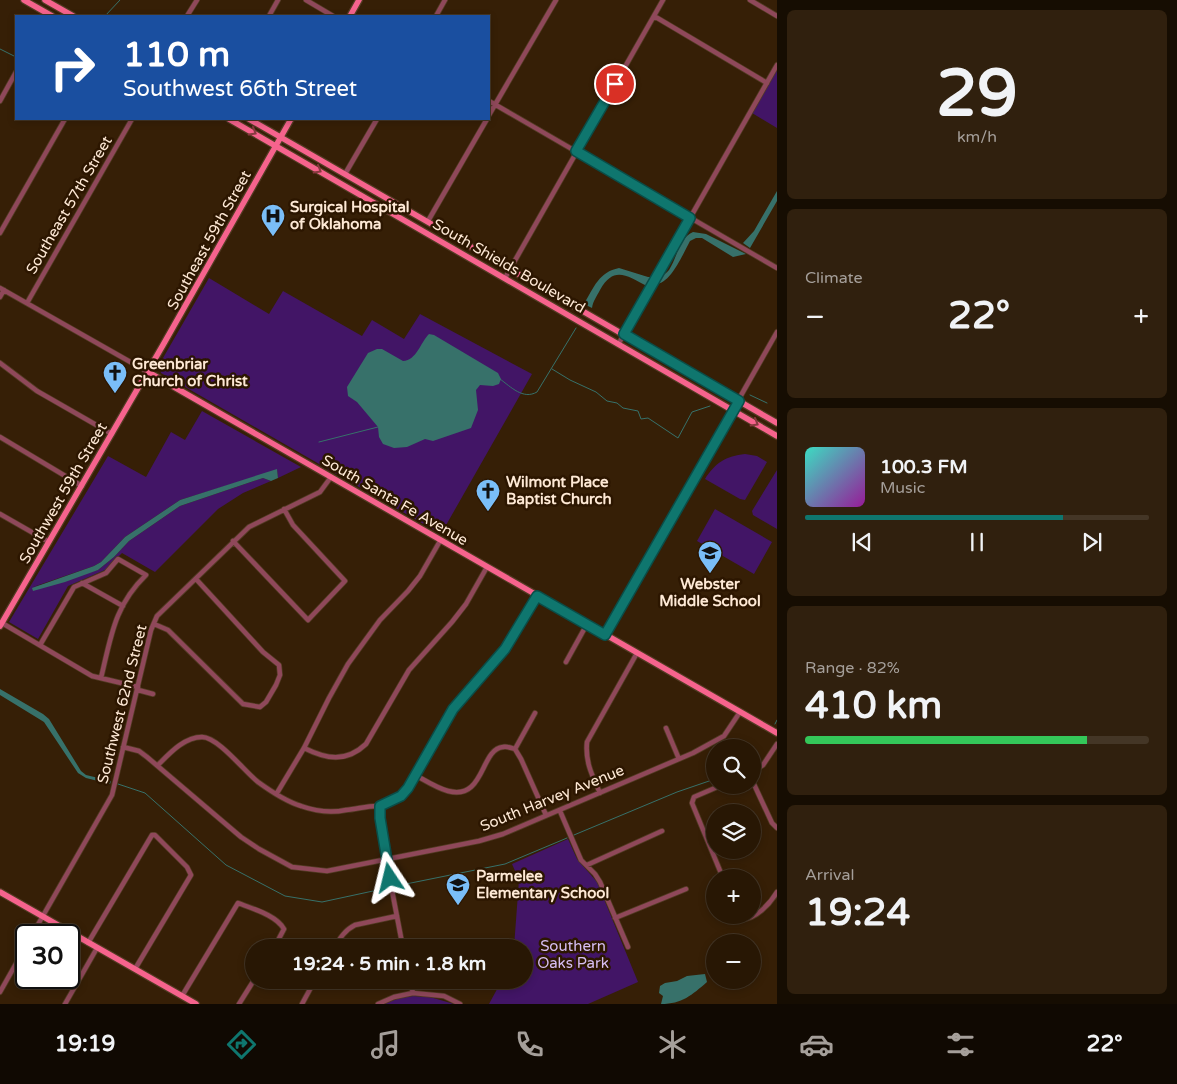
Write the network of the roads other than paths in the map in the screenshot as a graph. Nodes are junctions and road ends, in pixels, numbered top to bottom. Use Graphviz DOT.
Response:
graph roads {
  1 [pos="24,0"];
  2 [pos="45,0"];
  3 [pos="196,0"];
  4 [pos="278,0"];
  5 [pos="306,0"];
  6 [pos="359,0"];
  7 [pos="445,0"];
  8 [pos="556,0"];
  9 [pos="663,0"];
  10 [pos="750,0"];
  11 [pos="32,2"];
  12 [pos="49,15"];
  13 [pos="71,15"];
  14 [pos="188,15"];
  15 [pos="270,15"];
  16 [pos="332,15"];
  17 [pos="351,15"];
  18 [pos="437,15"];
  19 [pos="654,16"];
  20 [pos="777,16"];
  21 [pos="777,65"];
  22 [pos="15,74"];
  23 [pos="767,83"];
  24 [pos="0,101"];
  25 [pos="490,102"];
  26 [pos="495,105"];
  27 [pos="490,113"];
  28 [pos="65,120"];
  29 [pos="131,120"];
  30 [pos="231,120"];
  31 [pos="252,120"];
  32 [pos="290,120"];
  33 [pos="376,120"];
  34 [pos="486,120"];
  35 [pos="281,137"];
  36 [pos="276,146"];
  37 [pos="576,151"];
  38 [pos="345,174"];
  39 [pos="396,203"];
  40 [pos="391,212"];
  41 [pos="690,218"];
  42 [pos="428,221"];
  43 [pos="0,233"];
  44 [pos="777,268"];
  45 [pos="510,269"];
  46 [pos="505,278"];
  47 [pos="2,289"];
  48 [pos="0,298"];
  49 [pos="27,303"];
  50 [pos="777,332"];
  51 [pos="624,334"];
  52 [pos="618,343"];
  53 [pos="0,363"];
  54 [pos="148,372"];
  55 [pos="739,401"];
  56 [pos="733,410"];
  57 [pos="777,423"];
  58 [pos="112,434"];
  59 [pos="777,436"];
  60 [pos="0,437"];
  61 [pos="330,477"];
  62 [pos="82,486"];
  63 [pos="284,509"];
  64 [pos="0,514"];
  65 [pos="440,540"];
  66 [pos="234,541"];
  67 [pos="49,542"];
  68 [pos="487,567"];
  69 [pos="196,579"];
  70 [pos="82,583"];
  71 [pos="537,596"];
  72 [pos="123,606"];
  73 [pos="154,624"];
  74 [pos="587,624"];
  75 [pos="1,625"];
  76 [pos="605,635"];
  77 [pos="40,645"];
  78 [pos="637,653"];
  79 [pos="566,662"];
  80 [pos="101,678"];
  81 [pos="138,688"];
  82 [pos="153,694"];
  83 [pos="740,712"];
  84 [pos="535,713"];
  85 [pos="666,728"];
  86 [pos="777,733"];
  87 [pos="777,744"];
  88 [pos="123,747"];
  89 [pos="304,748"];
  90 [pos="515,749"];
  91 [pos="775,752"];
  92 [pos="679,759"];
  93 [pos="158,765"];
  94 [pos="761,766"];
  95 [pos="416,776"];
  96 [pos="706,792"];
  97 [pos="276,793"];
  98 [pos="600,793"];
  99 [pos="759,794"];
  100 [pos="380,806"];
  101 [pos="560,810"];
  102 [pos="546,815"];
  103 [pos="777,828"];
  104 [pos="662,831"];
  105 [pos="386,859"];
  106 [pos="586,865"];
  107 [pos="718,869"];
  108 [pos="686,889"];
  109 [pos="0,892"];
  110 [pos="777,892"];
  111 [pos="761,910"];
  112 [pos="43,916"];
  113 [pos="397,916"];
  114 [pos="615,918"];
  115 [pos="38,924"];
  116 [pos="279,939"];
  117 [pos="340,939"];
  118 [pos="401,939"];
  119 [pos="88,943"];
  120 [pos="628,947"];
  121 [pos="98,948"];
  122 [pos="15,965"];
  123 [pos="135,969"];
  124 [pos="249,989"];
  125 [pos="311,989"];
  126 [pos="411,989"];
  127 [pos="0,992"];
  128 [pos="412,993"];
  129 [pos="182,996"];
  130 [pos="187,1002"];
  131 [pos="65,1004"];
  132 [pos="196,1004"];
  133 [pos="240,1004"];
  134 [pos="302,1004"];
  135 [pos="378,1004"];
  136 [pos="460,1004"];
  1 -- 11 [label="main road"];
  2 -- 13 [label="main road"];
  3 -- 14 [label="street"];
  4 -- 15 [label="street"];
  5 -- 16 [label="street"];
  6 -- 17 [label="main road"];
  7 -- 18 [label="street"];
  8 -- 26 [label="street"];
  9 -- 19 [label="street"];
  10 -- 20 [label="street"];
  11 -- 12 [label="main road"];
  19 -- 23 [label="street"];
  19 -- 37 [label="street"];
  21 -- 23 [label="street"];
  22 -- 24 [label="street"];
  23 -- 41 [label="street"];
  25 -- 26 [label="street"];
  26 -- 27 [label="street"];
  26 -- 37 [label="street"];
  28 -- 43 [label="street"];
  29 -- 49 [label="street, Southeast 57th Street"];
  30 -- 36 [label="main road, South Shields Boulevard, one-way"];
  31 -- 35 [label="main road, South Shields Boulevard"];
  32 -- 35 [label="main road, Southeast 59th Street"];
  33 -- 38 [label="street"];
  34 -- 42 [label="street"];
  35 -- 36 [label="main road, Southeast 59th Street"];
  35 -- 38 [label="main road, South Shields Boulevard"];
  36 -- 40 [label="main road, South Shields Boulevard, one-way"];
  36 -- 54 [label="main road, Southeast 59th Street"];
  37 -- 41 [label="street"];
  37 -- 45 [label="street"];
  38 -- 39 [label="main road, South Shields Boulevard"];
  39 -- 40 [label="main road"];
  39 -- 42 [label="main road, South Shields Boulevard"];
  40 -- 46 [label="main road, South Shields Boulevard"];
  41 -- 44 [label="street"];
  41 -- 51 [label="street"];
  42 -- 45 [label="main road, South Shields Boulevard"];
  45 -- 46 [label="street"];
  45 -- 51 [label="main road, South Shields Boulevard"];
  46 -- 52 [label="main road, South Shields Boulevard"];
  47 -- 48 [label="street"];
  47 -- 49 [label="street, South Santa Fe Avenue"];
  49 -- 54 [label="street, South Santa Fe Avenue"];
  50 -- 55 [label="street"];
  51 -- 52 [label="street"];
  51 -- 55 [label="main road, South Shields Boulevard"];
  52 -- 56 [label="main road, South Shields Boulevard"];
  53 -- 58 [label="street"];
  54 -- 58 [label="main road, Southwest 59th Street"];
  54 -- 61 [label="main road, South Santa Fe Avenue"];
  55 -- 56 [label="street"];
  55 -- 57 [label="main road, South Shields Boulevard"];
  56 -- 59 [label="main road, South Shields Boulevard, one-way"];
  56 -- 76 [label="street"];
  58 -- 62 [label="main road, Southwest 59th Street"];
  60 -- 62 [label="street"];
  61 -- 63 [label="street, Southwest 62nd Street"];
  61 -- 65 [label="main road, South Santa Fe Avenue"];
  62 -- 67 [label="main road, Southwest 59th Street"];
  63 -- 66 [label="street, Southwest 62nd Street"];
  63 -- 66 [label="street"];
  64 -- 67 [label="street"];
  65 -- 68 [label="main road, South Santa Fe Avenue"];
  65 -- 89 [label="street"];
  66 -- 69 [label="street, Southwest 62nd Street"];
  67 -- 75 [label="main road, Southwest 59th Street"];
  68 -- 71 [label="main road, South Santa Fe Avenue"];
  68 -- 89 [label="street"];
  69 -- 73 [label="street, Southwest 62nd Street"];
  69 -- 73 [label="street"];
  70 -- 72 [label="street"];
  70 -- 72 [label="street"];
  70 -- 77 [label="street"];
  71 -- 74 [label="main road, South Santa Fe Avenue"];
  71 -- 95 [label="street"];
  72 -- 80 [label="street"];
  73 -- 81 [label="street, Southwest 62nd Street"];
  74 -- 76 [label="main road, South Santa Fe Avenue"];
  74 -- 79 [label="street"];
  75 -- 77 [label="street"];
  76 -- 78 [label="main road, South Santa Fe Avenue"];
  77 -- 80 [label="street"];
  78 -- 83 [label="main road, South Santa Fe Avenue"];
  78 -- 98 [label="street"];
  80 -- 81 [label="street"];
  81 -- 82 [label="street"];
  81 -- 88 [label="street, Southwest 62nd Street"];
  83 -- 86 [label="main road, South Santa Fe Avenue"];
  83 -- 92 [label="street, South Harvey Avenue"];
  84 -- 90 [label="street"];
  85 -- 92 [label="street"];
  87 -- 91 [label="street"];
  88 -- 93 [label="street, South Harvey Avenue"];
  88 -- 112 [label="street, Southwest 62nd Street"];
  89 -- 97 [label="street"];
  90 -- 95 [label="street"];
  90 -- 102 [label="street"];
  91 -- 94 [label="street"];
  92 -- 98 [label="street, South Harvey Avenue"];
  93 -- 97 [label="street"];
  93 -- 105 [label="street, South Harvey Avenue"];
  95 -- 100 [label="street"];
  96 -- 107 [label="street"];
  97 -- 100 [label="street"];
  98 -- 101 [label="street, South Harvey Avenue"];
  99 -- 103 [label="street"];
  100 -- 105 [label="street"];
  101 -- 102 [label="street, South Harvey Avenue"];
  101 -- 106 [label="street"];
  102 -- 105 [label="street, South Harvey Avenue"];
  104 -- 106 [label="street"];
  105 -- 113 [label="street"];
  106 -- 114 [label="street"];
  108 -- 114 [label="street"];
  109 -- 112 [label="main road"];
  110 -- 111 [label="street"];
  112 -- 115 [label="street, Southwest 62nd Street"];
  112 -- 119 [label="main road"];
  113 -- 117 [label="street"];
  113 -- 118 [label="street"];
  114 -- 120 [label="street"];
  116 -- 129 [label="street"];
  119 -- 121 [label="main road"];
  119 -- 123 [label="street"];
  121 -- 123 [label="main road"];
  121 -- 131 [label="street"];
  122 -- 127 [label="street"];
  123 -- 129 [label="main road"];
  124 -- 133 [label="street"];
  125 -- 134 [label="street"];
  126 -- 128 [label="street"];
  128 -- 135 [label="street"];
  128 -- 136 [label="street"];
  129 -- 130 [label="main road"];
  130 -- 132 [label="main road"];
}
